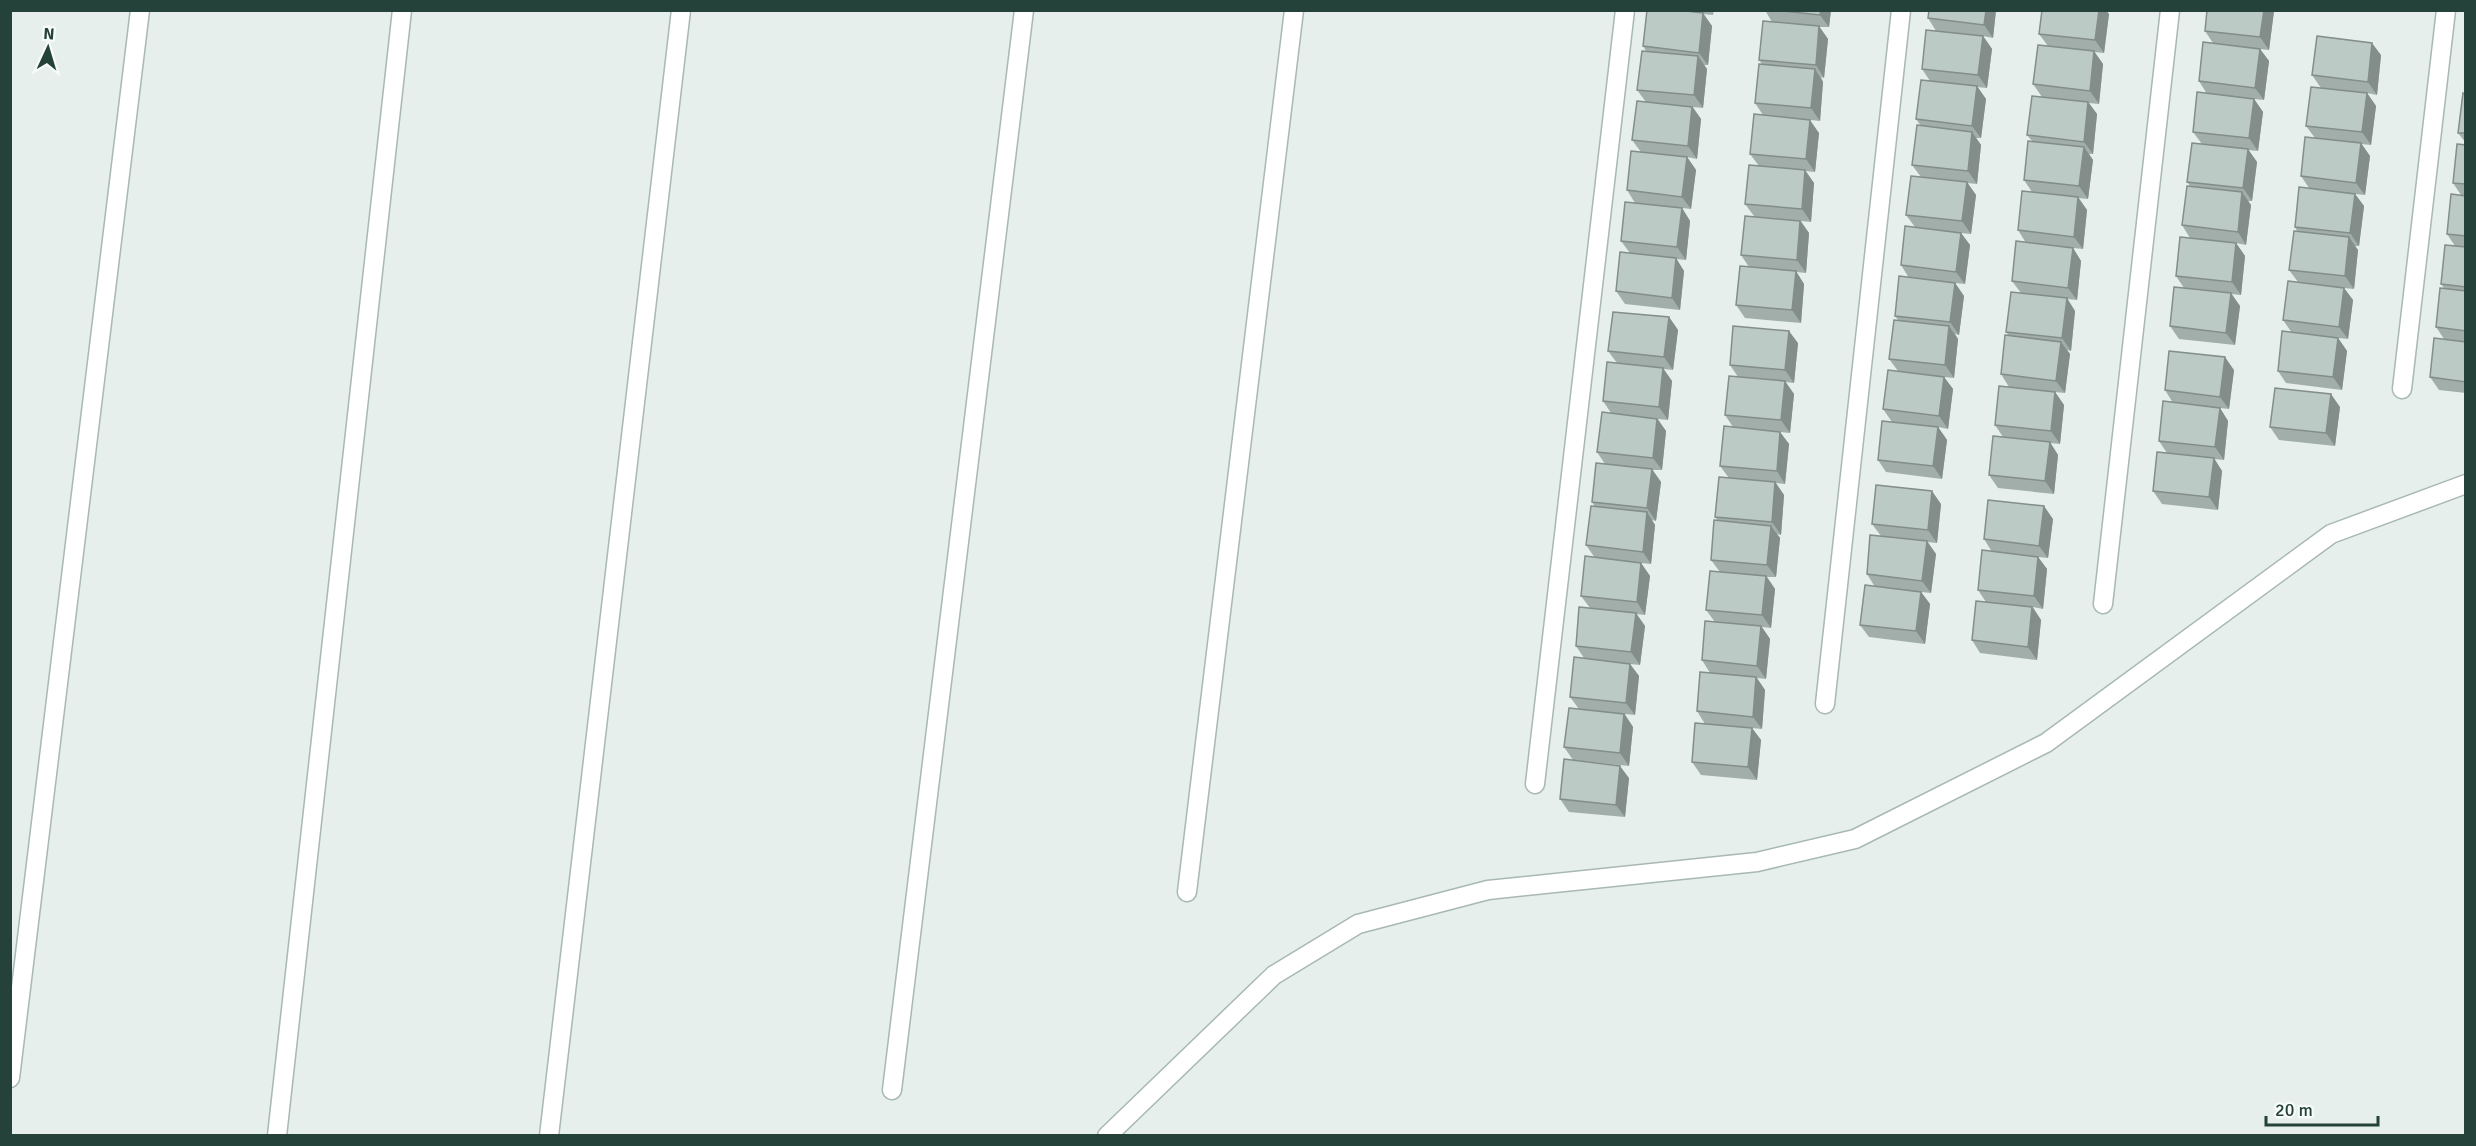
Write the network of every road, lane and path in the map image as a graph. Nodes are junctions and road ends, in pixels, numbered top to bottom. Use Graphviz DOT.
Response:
graph roads {
  1 [pos="140,10"];
  2 [pos="402,10"];
  3 [pos="681,10"];
  4 [pos="1024,10"];
  5 [pos="1294,10"];
  6 [pos="1625,10"];
  7 [pos="1901,10"];
  8 [pos="2170,10"];
  9 [pos="2446,10"];
  10 [pos="2402,389"];
  11 [pos="2466,484"];
  12 [pos="2103,604"];
  13 [pos="1825,704"];
  14 [pos="1535,784"];
  15 [pos="1187,892"];
  16 [pos="10,1078"];
  17 [pos="892,1090"];
  18 [pos="278,1136"];
  19 [pos="549,1136"];
  20 [pos="1107,1136"];
  1 -- 16 [label="street"];
  2 -- 18 [label="street"];
  3 -- 19 [label="street"];
  4 -- 17 [label="street"];
  5 -- 15 [label="street"];
  6 -- 14 [label="street"];
  7 -- 13 [label="street"];
  8 -- 12 [label="street"];
  9 -- 10 [label="street"];
  11 -- 20 [label="street"];
}
